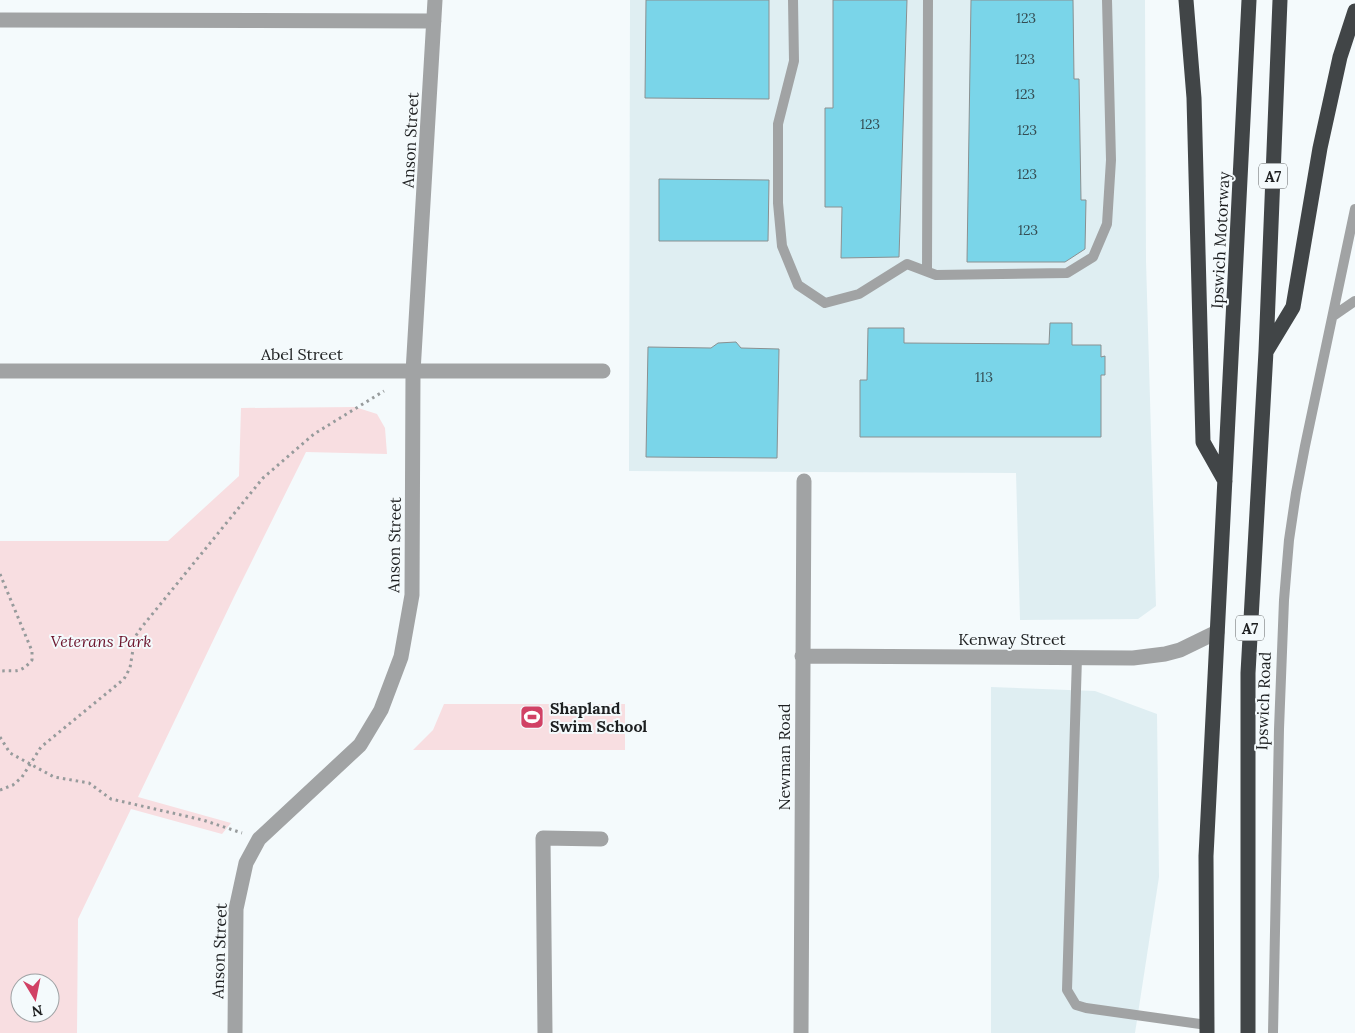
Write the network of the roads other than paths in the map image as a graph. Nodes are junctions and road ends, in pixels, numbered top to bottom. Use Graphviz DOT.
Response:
graph roads {
  1 [pos="435,0"];
  2 [pos="793,0"];
  3 [pos="928,0"];
  4 [pos="1107,0"];
  5 [pos="1186,0"];
  6 [pos="1250,0"];
  7 [pos="1280,0"];
  8 [pos="1355,11"];
  9 [pos="0,20"];
  10 [pos="434,21"];
  11 [pos="1355,209"];
  12 [pos="927,271"];
  13 [pos="1355,301"];
  14 [pos="1333,316"];
  15 [pos="1266,351"];
  16 [pos="0,371"];
  17 [pos="413,372"];
  18 [pos="603,372"];
  19 [pos="804,480"];
  20 [pos="1225,481"];
  21 [pos="1217,632"];
  22 [pos="802,656"];
  23 [pos="1078,657"];
  24 [pos="602,839"];
  25 [pos="1207,1029"];
  26 [pos="235,1033"];
  27 [pos="544,1033"];
  28 [pos="801,1033"];
  29 [pos="1248,1033"];
  30 [pos="1273,1033"];
  1 -- 10 [label="street, Anson Street"];
  2 -- 12 [label="lane"];
  3 -- 12 [label="lane"];
  4 -- 12 [label="lane"];
  5 -- 20 [label="highway"];
  6 -- 20 [label="highway, Ipswich Motorway / A7"];
  7 -- 15 [label="highway, A7"];
  8 -- 15 [label="highway"];
  9 -- 10 [label="street"];
  10 -- 17 [label="street, Anson Street"];
  11 -- 14 [label="lane, Ipswich Road"];
  13 -- 14 [label="lane"];
  14 -- 30 [label="lane, Ipswich Road"];
  15 -- 29 [label="highway, Ipswich Road / A7"];
  16 -- 17 [label="street, Abel Street"];
  17 -- 18 [label="street, Abel Street"];
  17 -- 26 [label="street, Anson Street"];
  19 -- 22 [label="street, Newman Road"];
  20 -- 21 [label="highway, A7"];
  21 -- 23 [label="street, Kenway Street"];
  21 -- 25 [label="highway, A7"];
  22 -- 23 [label="street, Kenway Street"];
  22 -- 28 [label="street, Newman Road"];
  23 -- 25 [label="lane"];
  24 -- 27 [label="street"];
}
